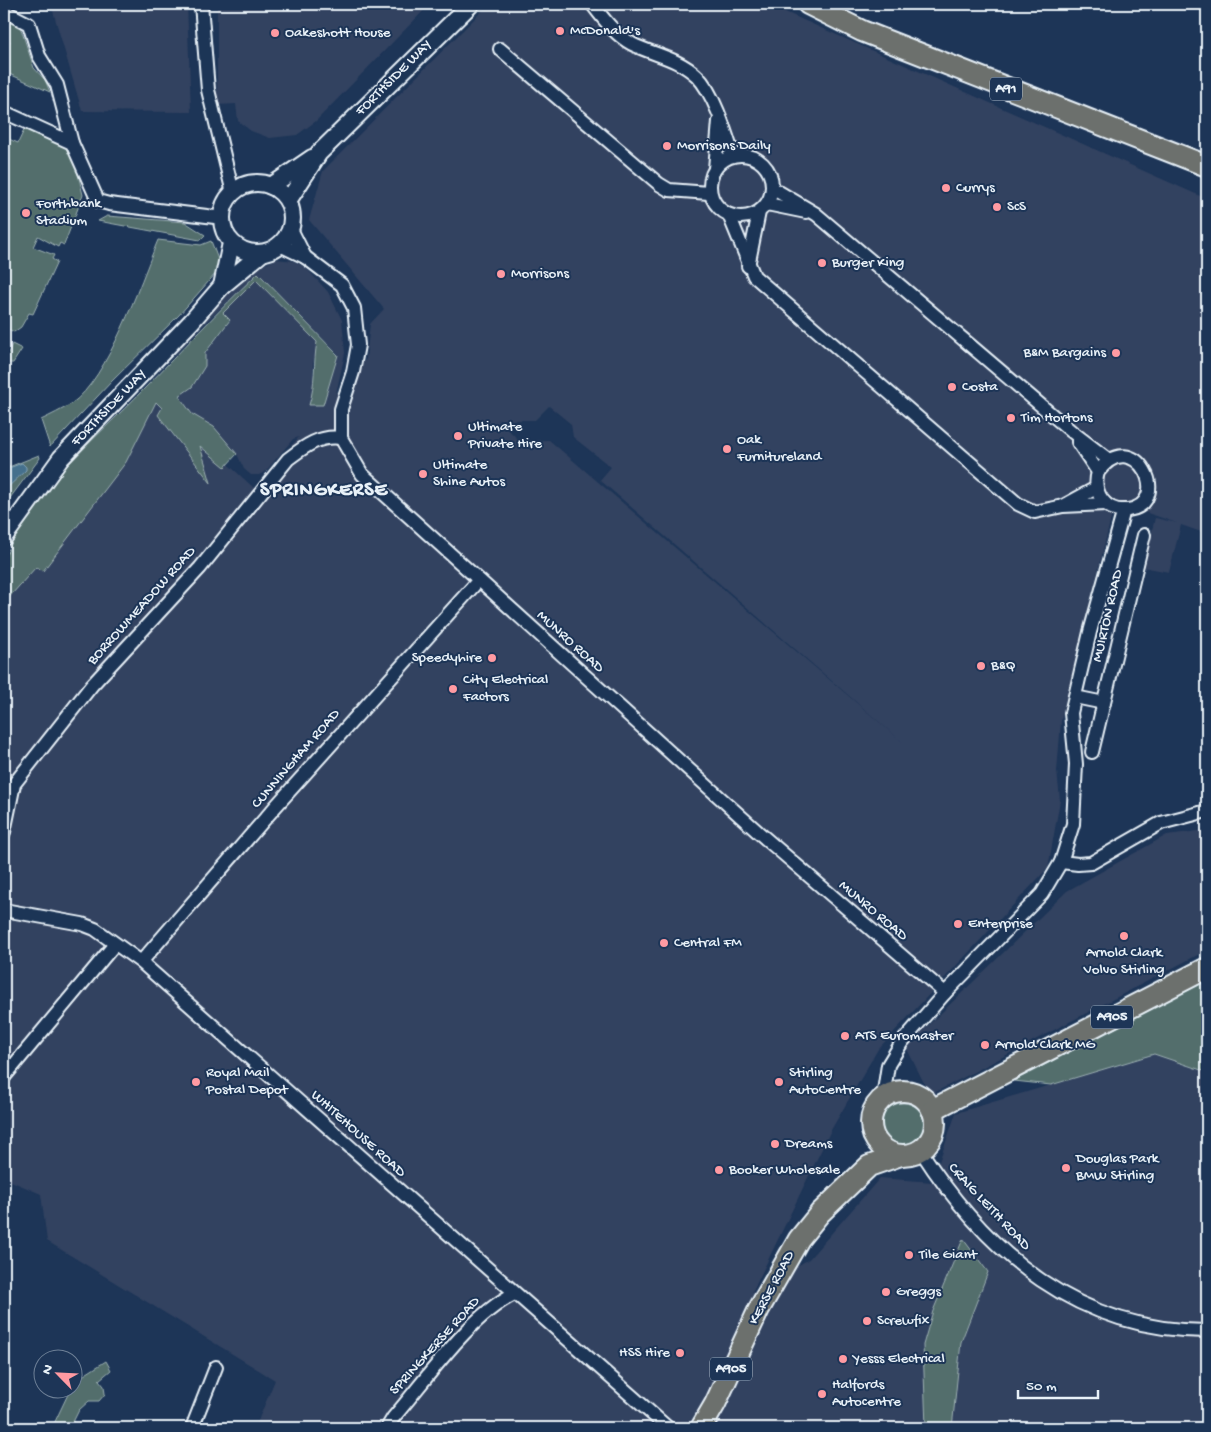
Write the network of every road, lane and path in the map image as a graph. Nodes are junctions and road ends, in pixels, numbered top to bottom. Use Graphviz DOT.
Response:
graph roads {
  1 [pos="201,4"];
  2 [pos="471,4"];
  3 [pos="592,4"];
  4 [pos="808,4"];
  5 [pos="4,11"];
  6 [pos="500,49"];
  7 [pos="4,112"];
  8 [pos="720,114"];
  9 [pos="72,143"];
  10 [pos="319,153"];
  11 [pos="733,156"];
  12 [pos="1207,166"];
  13 [pos="715,169"];
  14 [pos="271,186"];
  15 [pos="772,188"];
  16 [pos="233,193"];
  17 [pos="709,193"];
  18 [pos="288,201"];
  19 [pos="763,208"];
  20 [pos="816,214"];
  21 [pos="729,215"];
  22 [pos="222,218"];
  23 [pos="291,229"];
  24 [pos="231,243"];
  25 [pos="280,245"];
  26 [pos="262,253"];
  27 [pos="305,257"];
  28 [pos="748,266"];
  29 [pos="222,286"];
  30 [pos="1071,431"];
  31 [pos="341,438"];
  32 [pos="1109,460"];
  33 [pos="1098,472"];
  34 [pos="1096,488"];
  35 [pos="1106,504"];
  36 [pos="1063,506"];
  37 [pos="1124,510"];
  38 [pos="1144,535"];
  39 [pos="4,538"];
  40 [pos="478,580"];
  41 [pos="1075,697"];
  42 [pos="1104,703"];
  43 [pos="1092,752"];
  44 [pos="1207,811"];
  45 [pos="4,832"];
  46 [pos="1062,862"];
  47 [pos="4,910"];
  48 [pos="115,944"];
  49 [pos="141,962"];
  50 [pos="1207,968"];
  51 [pos="945,993"];
  52 [pos="4,1077"];
  53 [pos="883,1098"];
  54 [pos="932,1110"];
  55 [pos="872,1134"];
  56 [pos="920,1151"];
  57 [pos="898,1156"];
  58 [pos="869,1166"];
  59 [pos="514,1294"];
  60 [pos="1207,1331"];
  61 [pos="216,1367"];
  62 [pos="192,1428"];
  63 [pos="387,1428"];
  64 [pos="668,1428"];
  65 [pos="701,1428"];
  1 -- 16 [label="street"];
  2 -- 10 [label="street, FORTHSIDE WAY"];
  3 -- 8 [label="street"];
  4 -- 12 [label="main road, A91"];
  5 -- 9 [label="street"];
  6 -- 17 [label="street"];
  7 -- 9 [label="street"];
  8 -- 11 [label="street"];
  8 -- 13 [label="street"];
  9 -- 22 [label="street"];
  10 -- 14 [label="street, FORTHSIDE WAY"];
  10 -- 18 [label="street, FORTHSIDE WAY"];
  11 -- 13 [label="street"];
  11 -- 15 [label="street"];
  13 -- 17 [label="street"];
  14 -- 16 [label="street"];
  14 -- 18 [label="street"];
  15 -- 19 [label="street"];
  15 -- 20 [label="street"];
  16 -- 22 [label="street"];
  17 -- 21 [label="street"];
  18 -- 23 [label="street"];
  19 -- 20 [label="street"];
  19 -- 21 [label="street"];
  19 -- 28 [label="street"];
  20 -- 30 [label="street"];
  21 -- 28 [label="street"];
  22 -- 24 [label="street"];
  23 -- 25 [label="street"];
  23 -- 27 [label="street"];
  24 -- 26 [label="street"];
  24 -- 29 [label="street, FORTHSIDE WAY"];
  25 -- 26 [label="street"];
  25 -- 27 [label="street"];
  26 -- 29 [label="street, FORTHSIDE WAY"];
  27 -- 31 [label="street"];
  28 -- 36 [label="street"];
  29 -- 39 [label="street, FORTHSIDE WAY"];
  30 -- 32 [label="street"];
  30 -- 33 [label="street"];
  31 -- 40 [label="street, MUNRO ROAD"];
  31 -- 45 [label="street, BORROWMEADOW ROAD"];
  32 -- 33 [label="street"];
  32 -- 37 [label="street"];
  33 -- 34 [label="street"];
  34 -- 35 [label="street"];
  34 -- 36 [label="street"];
  35 -- 36 [label="street"];
  35 -- 37 [label="street"];
  37 -- 41 [label="street"];
  38 -- 42 [label="street, MUIRTON ROAD"];
  40 -- 49 [label="street, CUNNINGHAM ROAD"];
  40 -- 51 [label="street, MUNRO ROAD"];
  41 -- 42 [label="street"];
  41 -- 46 [label="street"];
  42 -- 43 [label="street, MUIRTON ROAD"];
  44 -- 46 [label="street"];
  46 -- 51 [label="street"];
  47 -- 48 [label="street, WHITEHOUSE ROAD"];
  48 -- 49 [label="street, WHITEHOUSE ROAD"];
  48 -- 52 [label="street"];
  49 -- 59 [label="street, WHITEHOUSE ROAD"];
  50 -- 54 [label="main road, A905"];
  51 -- 53 [label="street"];
  53 -- 54 [label="main road"];
  53 -- 55 [label="main road"];
  54 -- 56 [label="main road"];
  55 -- 57 [label="main road"];
  55 -- 58 [label="main road"];
  56 -- 57 [label="main road, A905"];
  56 -- 60 [label="street, CRAIG LEITH ROAD"];
  57 -- 58 [label="main road, KERSE ROAD / A905"];
  58 -- 65 [label="main road, KERSE ROAD / A905"];
  59 -- 63 [label="street, SPRINGKERSE ROAD"];
  59 -- 64 [label="street, WHITEHOUSE ROAD"];
  61 -- 62 [label="street"];
}
